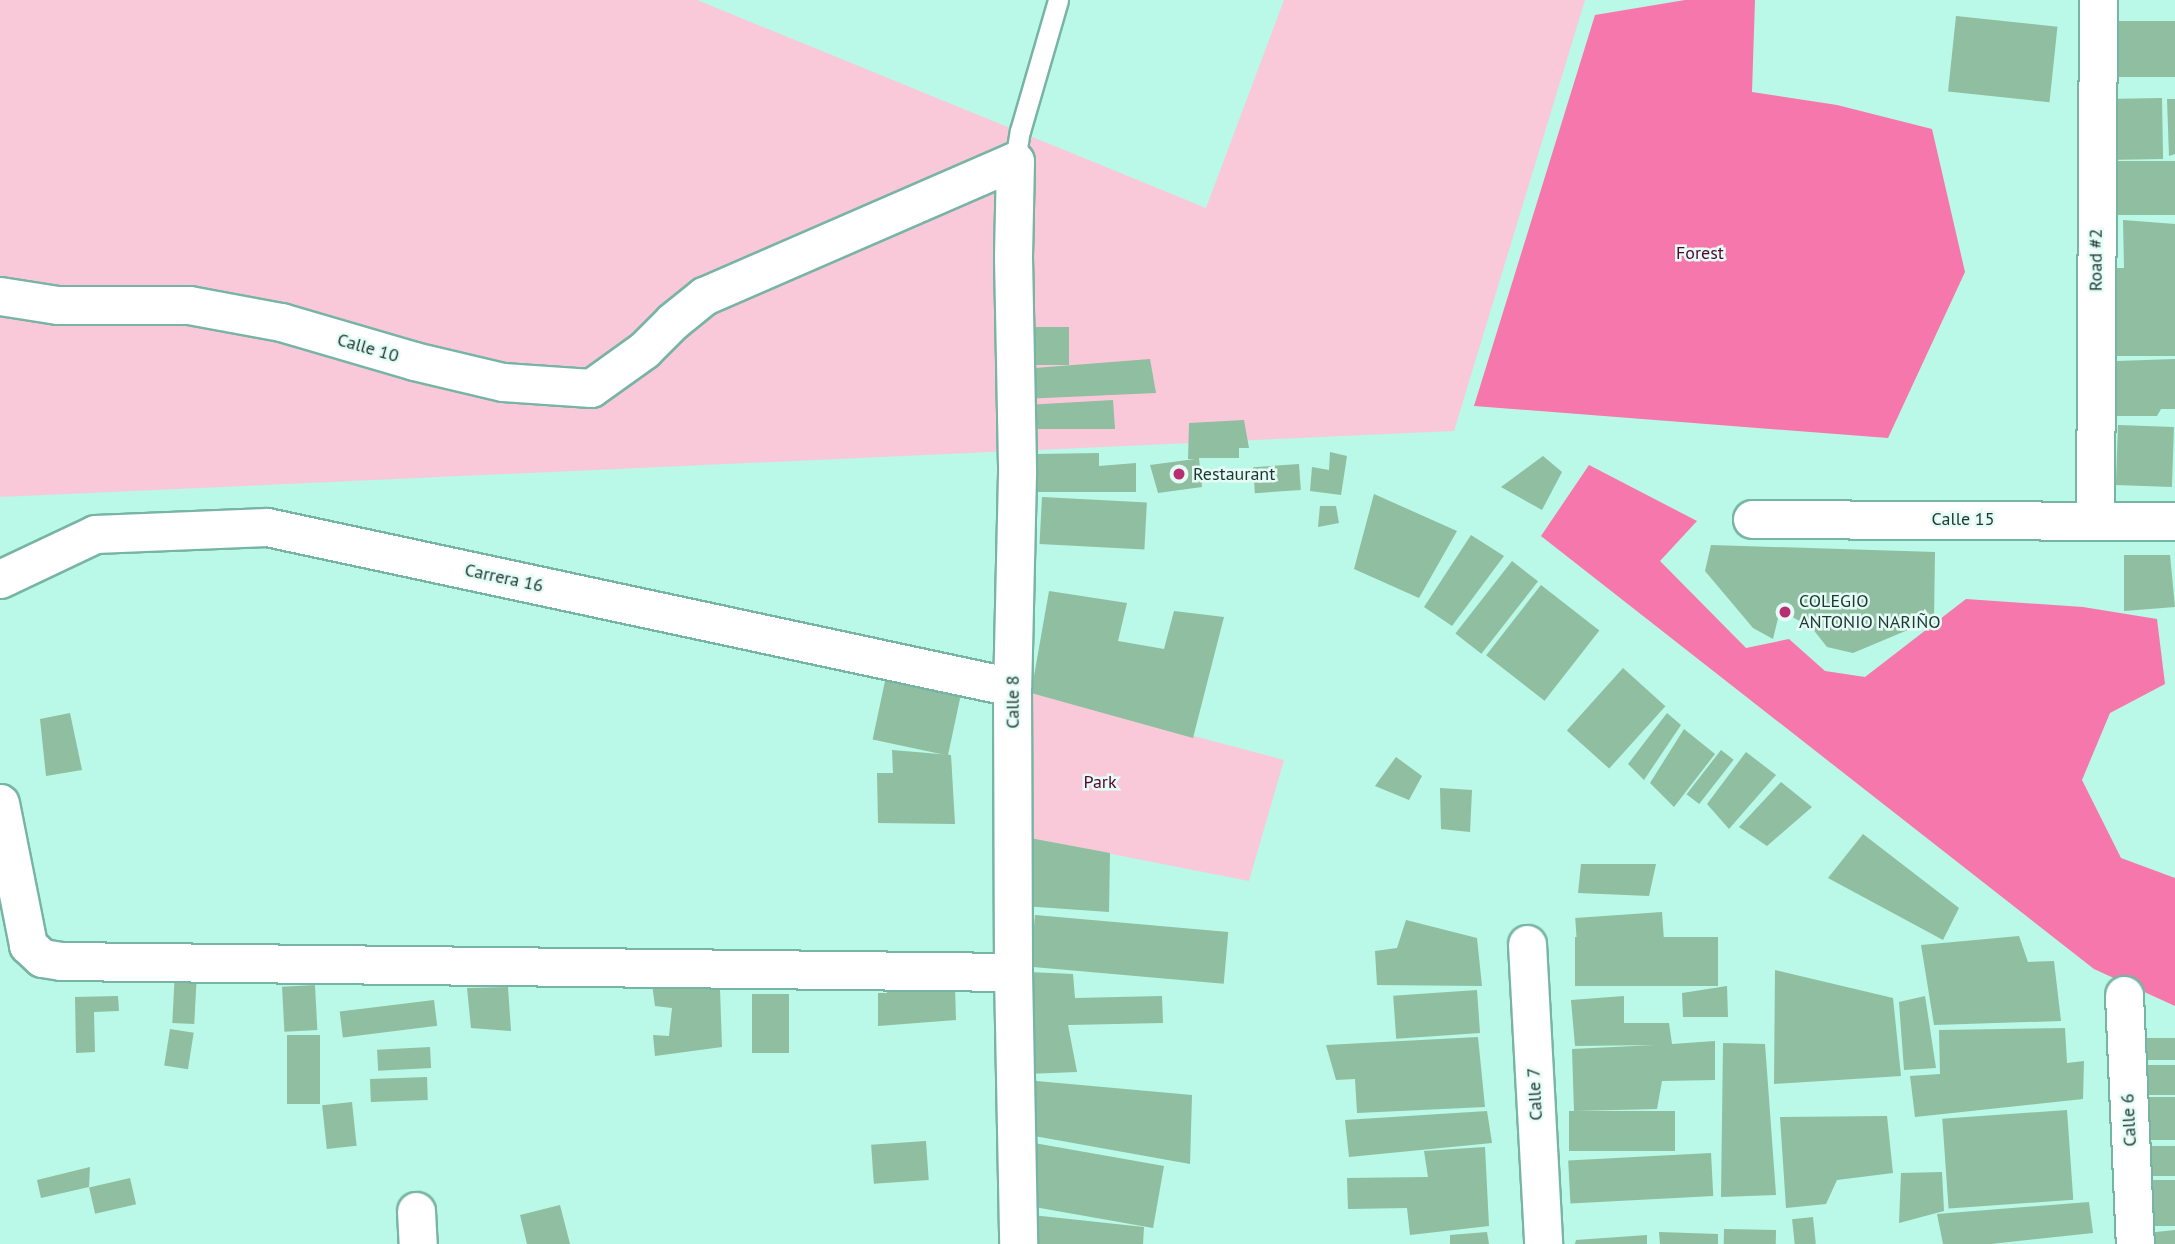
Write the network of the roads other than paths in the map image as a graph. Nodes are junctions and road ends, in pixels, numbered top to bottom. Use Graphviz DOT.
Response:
graph roads {
  1 [pos="1058,0"];
  2 [pos="2098,0"];
  3 [pos="1016,161"];
  4 [pos="0,296"];
  5 [pos="1752,519"];
  6 [pos="2095,520"];
  7 [pos="2175,522"];
  8 [pos="0,579"];
  9 [pos="1012,687"];
  10 [pos="0,803"];
  11 [pos="1527,944"];
  12 [pos="1013,972"];
  13 [pos="2124,995"];
  14 [pos="1018,1244"];
  15 [pos="1544,1244"];
  16 [pos="2135,1244"];
  1 -- 3 [label="lane"];
  2 -- 6 [label="street, Road #2"];
  3 -- 4 [label="street, Calle 10"];
  3 -- 9 [label="street, Calle 8"];
  5 -- 6 [label="street, Calle 15"];
  6 -- 7 [label="street, Calle 15"];
  8 -- 9 [label="street, Carrera 16"];
  9 -- 12 [label="street, Calle 8"];
  10 -- 12 [label="street"];
  11 -- 15 [label="street, Calle 7"];
  12 -- 14 [label="street, Calle 8"];
  13 -- 16 [label="street, Calle 6"];
}
